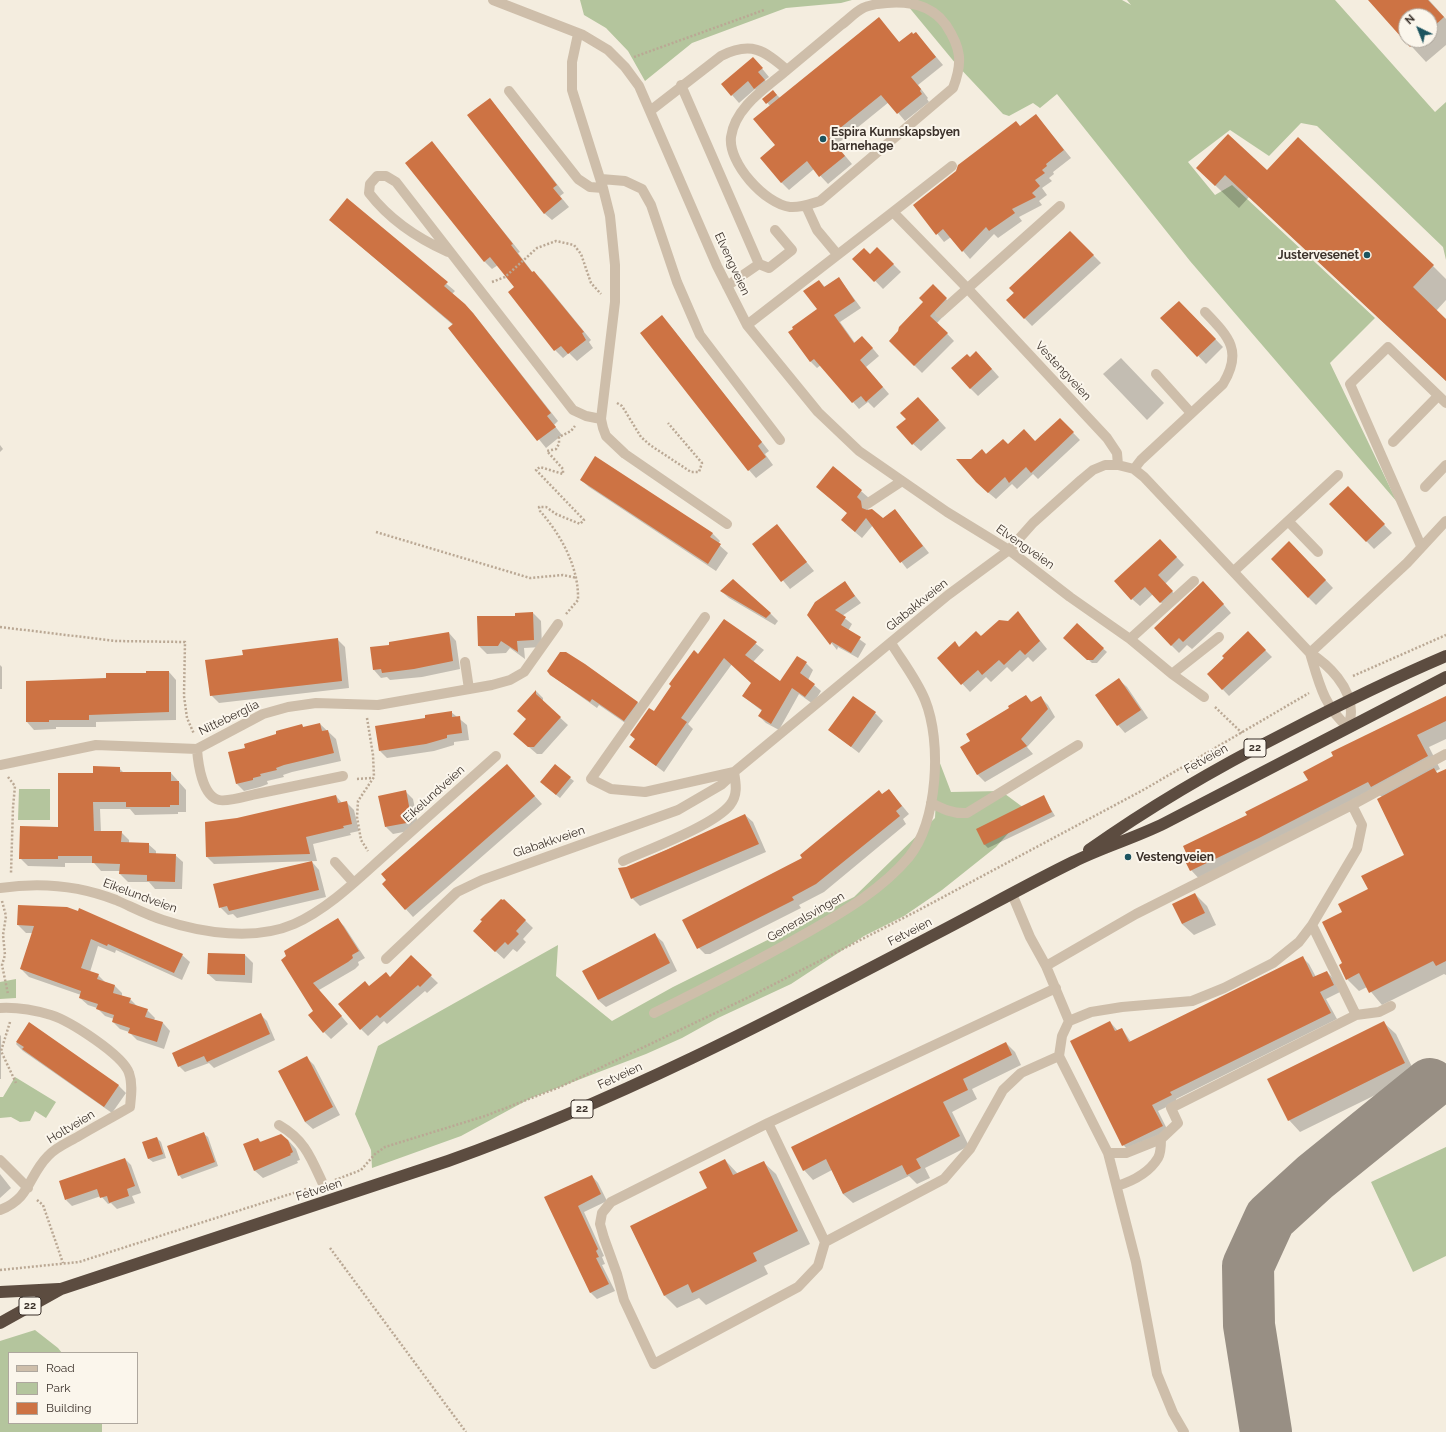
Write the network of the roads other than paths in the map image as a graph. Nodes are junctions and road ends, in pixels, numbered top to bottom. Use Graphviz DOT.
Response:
graph roads {
  1 [pos="493,0"];
  2 [pos="578,34"];
  3 [pos="787,70"];
  4 [pos="681,86"];
  5 [pos="509,91"];
  6 [pos="650,111"];
  7 [pos="952,166"];
  8 [pos="602,183"];
  9 [pos="806,206"];
  10 [pos="1060,206"];
  11 [pos="893,212"];
  12 [pos="775,230"];
  13 [pos="448,252"];
  14 [pos="837,254"];
  15 [pos="759,264"];
  16 [pos="727,286"];
  17 [pos="968,288"];
  18 [pos="1205,312"];
  19 [pos="940,314"];
  20 [pos="747,325"];
  21 [pos="1156,374"];
  22 [pos="1438,396"];
  23 [pos="1446,403"];
  24 [pos="1191,413"];
  25 [pos="601,419"];
  26 [pos="780,440"];
  27 [pos="1393,442"];
  28 [pos="1118,465"];
  29 [pos="1446,465"];
  30 [pos="1134,469"];
  31 [pos="1338,475"];
  32 [pos="902,481"];
  33 [pos="1425,487"];
  34 [pos="867,504"];
  35 [pos="1288,521"];
  36 [pos="1446,522"];
  37 [pos="727,524"];
  38 [pos="1422,546"];
  39 [pos="1009,550"];
  40 [pos="1318,552"];
  41 [pos="1234,571"];
  42 [pos="1194,581"];
  43 [pos="705,617"];
  44 [pos="558,624"];
  45 [pos="1219,637"];
  46 [pos="1130,638"];
  47 [pos="891,643"];
  48 [pos="1310,653"];
  49 [pos="1446,656"];
  50 [pos="465,662"];
  51 [pos="1172,674"];
  52 [pos="1446,678"];
  53 [pos="469,689"];
  54 [pos="1204,697"];
  55 [pos="1349,700"];
  56 [pos="1330,710"];
  57 [pos="1349,728"];
  58 [pos="1078,746"];
  59 [pos="197,748"];
  60 [pos="1446,754"];
  61 [pos="496,756"];
  62 [pos="0,765"];
  63 [pos="734,772"];
  64 [pos="343,776"];
  65 [pos="931,804"];
  66 [pos="1352,805"];
  67 [pos="622,861"];
  68 [pos="1075,861"];
  69 [pos="335,862"];
  70 [pos="353,882"];
  71 [pos="0,888"];
  72 [pos="1012,894"];
  73 [pos="1312,925"];
  74 [pos="386,959"];
  75 [pos="1046,966"];
  76 [pos="1056,988"];
  77 [pos="1392,1006"];
  78 [pos="0,1008"];
  79 [pos="654,1013"];
  80 [pos="1356,1015"];
  81 [pos="1069,1021"];
  82 [pos="1059,1056"];
  83 [pos="768,1124"];
  84 [pos="279,1125"];
  85 [pos="1162,1139"];
  86 [pos="1108,1153"];
  87 [pos="0,1160"];
  88 [pos="323,1184"];
  89 [pos="1117,1186"];
  90 [pos="28,1188"];
  91 [pos="0,1210"];
  92 [pos="825,1242"];
  93 [pos="60,1288"];
  94 [pos="0,1292"];
  95 [pos="0,1323"];
  96 [pos="1184,1432"];
  1 -- 2 [label="street, Elvengveien"];
  2 -- 6 [label="street, Elvengveien"];
  2 -- 8 [label="street"];
  3 -- 4 [label="street"];
  3 -- 9 [label="street"];
  3 -- 9 [label="street"];
  4 -- 6 [label="street"];
  4 -- 15 [label="street"];
  5 -- 8 [label="street"];
  6 -- 16 [label="street, Elvengveien"];
  7 -- 11 [label="street"];
  8 -- 25 [label="street"];
  8 -- 26 [label="street"];
  9 -- 14 [label="street"];
  10 -- 17 [label="street"];
  11 -- 14 [label="street"];
  11 -- 17 [label="street, Vestengveien"];
  12 -- 15 [label="street"];
  13 -- 13 [label="street"];
  13 -- 25 [label="street"];
  14 -- 20 [label="street"];
  15 -- 16 [label="street"];
  16 -- 20 [label="street, Elvengveien"];
  17 -- 19 [label="street"];
  17 -- 28 [label="street, Vestengveien"];
  18 -- 24 [label="street"];
  20 -- 32 [label="street, Elvengveien"];
  21 -- 24 [label="street"];
  22 -- 23 [label="street"];
  22 -- 27 [label="street"];
  22 -- 38 [label="street"];
  24 -- 30 [label="street"];
  25 -- 37 [label="street"];
  28 -- 30 [label="street"];
  28 -- 39 [label="street, Glabakkveien"];
  29 -- 33 [label="street"];
  30 -- 41 [label="street"];
  31 -- 35 [label="street"];
  32 -- 34 [label="street"];
  32 -- 39 [label="street, Elvengveien"];
  35 -- 40 [label="street"];
  35 -- 41 [label="street"];
  36 -- 38 [label="street"];
  38 -- 48 [label="street"];
  39 -- 46 [label="street, Elvengveien"];
  39 -- 47 [label="street, Glabakkveien"];
  41 -- 48 [label="street"];
  42 -- 46 [label="street"];
  43 -- 63 [label="street, Glabakkveien"];
  44 -- 53 [label="street, Nitteberglia"];
  45 -- 51 [label="street"];
  46 -- 51 [label="street, Elvengveien"];
  47 -- 63 [label="street, Glabakkveien"];
  47 -- 65 [label="street, Generalsvingen"];
  48 -- 55 [label="street"];
  48 -- 56 [label="street"];
  49 -- 55 [label="highway, Fetveien / 22"];
  50 -- 53 [label="street"];
  51 -- 54 [label="street, Elvengveien"];
  52 -- 57 [label="highway, Fetveien / 22"];
  53 -- 59 [label="street, Nitteberglia"];
  55 -- 56 [label="highway, Fetveien / 22"];
  55 -- 57 [label="street"];
  56 -- 57 [label="street"];
  56 -- 68 [label="highway, Fetveien / 22"];
  57 -- 68 [label="highway, Fetveien / 22"];
  58 -- 65 [label="street"];
  59 -- 62 [label="street, Nitteberglia"];
  59 -- 64 [label="street"];
  60 -- 66 [label="street"];
  61 -- 70 [label="street, Eikelundveien"];
  63 -- 67 [label="street"];
  63 -- 74 [label="street, Glabakkveien"];
  65 -- 79 [label="street, Generalsvingen"];
  66 -- 73 [label="street"];
  66 -- 75 [label="street"];
  68 -- 72 [label="highway, Fetveien / 22"];
  69 -- 70 [label="street"];
  70 -- 71 [label="street, Eikelundveien"];
  72 -- 75 [label="street"];
  72 -- 93 [label="highway, Fetveien / 22"];
  73 -- 80 [label="street"];
  73 -- 81 [label="street"];
  75 -- 76 [label="street"];
  76 -- 81 [label="street"];
  76 -- 83 [label="street"];
  77 -- 80 [label="street"];
  78 -- 90 [label="street, Holtveien"];
  80 -- 85 [label="street"];
  81 -- 82 [label="street"];
  82 -- 86 [label="street"];
  82 -- 92 [label="street"];
  83 -- 92 [label="street"];
  83 -- 92 [label="street"];
  84 -- 88 [label="street"];
  85 -- 86 [label="street"];
  85 -- 89 [label="street"];
  86 -- 89 [label="street"];
  87 -- 90 [label="street"];
  89 -- 96 [label="street"];
  90 -- 91 [label="street, Holtveien"];
  93 -- 94 [label="highway, Fetveien / 22"];
  93 -- 95 [label="highway, Fetveien / 22"];
}
